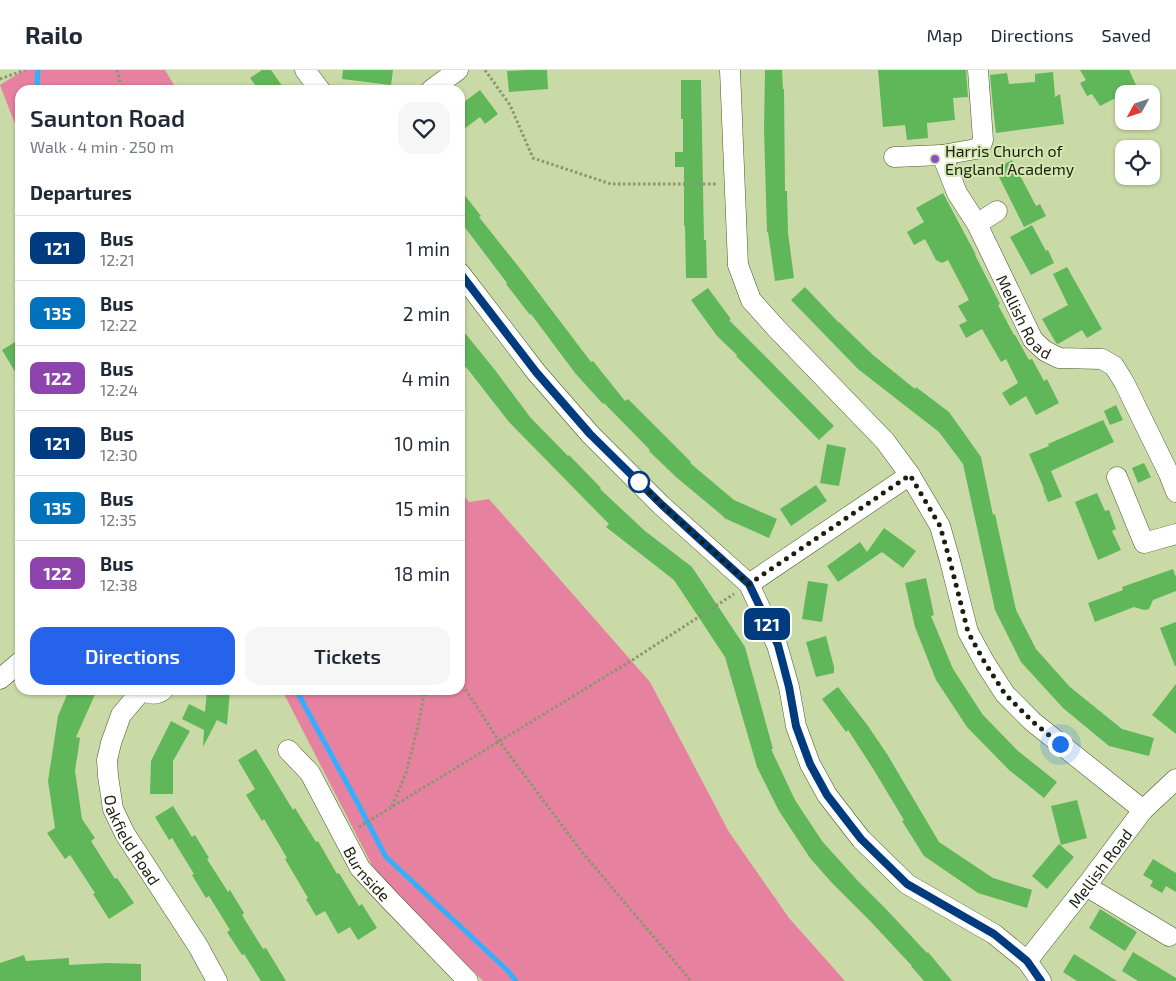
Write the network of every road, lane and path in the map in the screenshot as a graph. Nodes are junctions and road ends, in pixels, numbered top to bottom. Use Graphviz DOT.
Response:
graph roads {
  1 [pos="24,70"];
  2 [pos="117,70"];
  3 [pos="305,70"];
  4 [pos="458,70"];
  5 [pos="485,70"];
  6 [pos="730,70"];
  7 [pos="978,70"];
  8 [pos="0,78"];
  9 [pos="122,85"];
  10 [pos="316,85"];
  11 [pos="438,85"];
  12 [pos="942,155"];
  13 [pos="894,157"];
  14 [pos="735,184"];
  15 [pos="997,211"];
  16 [pos="977,224"];
  17 [pos="465,280"];
  18 [pos="910,475"];
  19 [pos="1116,477"];
  20 [pos="1174,479"];
  21 [pos="1176,534"];
  22 [pos="749,584"];
  23 [pos="15,666"];
  24 [pos="0,679"];
  25 [pos="465,689"];
  26 [pos="139,695"];
  27 [pos="424,695"];
  28 [pos="499,741"];
  29 [pos="288,750"];
  30 [pos="1176,779"];
  31 [pos="392,806"];
  32 [pos="1144,810"];
  33 [pos="357,828"];
  34 [pos="1086,886"];
  35 [pos="1169,936"];
  36 [pos="1027,961"];
  37 [pos="217,981"];
  38 [pos="468,981"];
  39 [pos="691,981"];
  40 [pos="1041,981"];
  1 -- 8 [label="path"];
  2 -- 9 [label="path"];
  3 -- 10 [label="street"];
  4 -- 11 [label="street"];
  5 -- 14 [label="path"];
  6 -- 14 [label="street"];
  7 -- 12 [label="street"];
  12 -- 13 [label="street"];
  12 -- 16 [label="street, Mellish Road"];
  14 -- 18 [label="street"];
  15 -- 16 [label="street"];
  16 -- 20 [label="street, Mellish Road"];
  17 -- 22 [label="street"];
  18 -- 22 [label="street"];
  18 -- 32 [label="street"];
  19 -- 21 [label="street"];
  22 -- 28 [label="path"];
  22 -- 36 [label="street"];
  23 -- 24 [label="street"];
  25 -- 28 [label="path"];
  26 -- 37 [label="street, Oakfield Road"];
  27 -- 31 [label="path"];
  28 -- 31 [label="path"];
  28 -- 39 [label="path"];
  29 -- 38 [label="street, Burnside"];
  30 -- 32 [label="street, Mellish Road"];
  31 -- 33 [label="path"];
  32 -- 34 [label="street, Mellish Road"];
  34 -- 35 [label="street"];
  34 -- 36 [label="street, Mellish Road"];
  36 -- 40 [label="street"];
}
